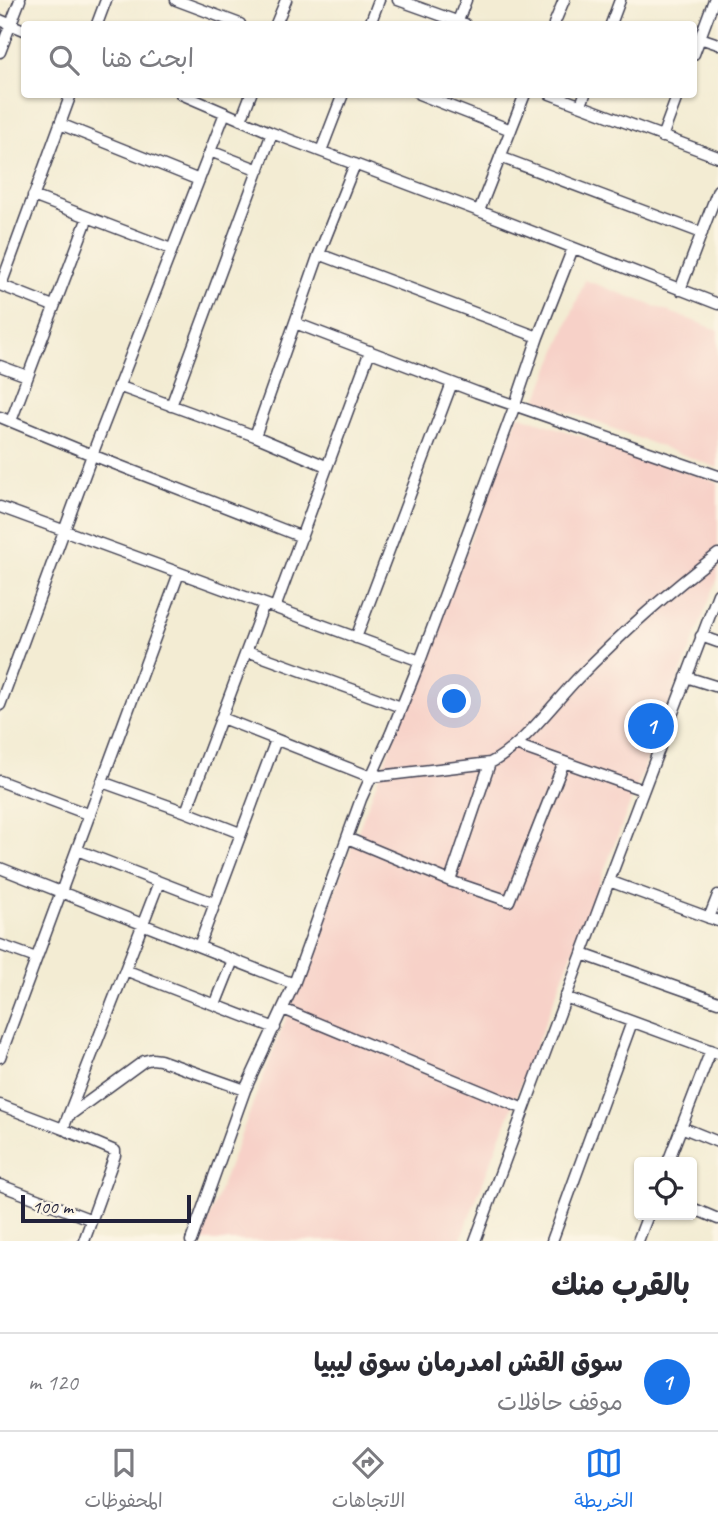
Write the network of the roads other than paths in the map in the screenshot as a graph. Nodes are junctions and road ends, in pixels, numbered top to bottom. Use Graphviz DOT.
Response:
graph roads {
  1 [pos="20,0"];
  2 [pos="106,0"];
  3 [pos="176,0"];
  4 [pos="286,0"];
  5 [pos="379,0"];
  6 [pos="398,0"];
  7 [pos="466,0"];
  8 [pos="564,0"];
  9 [pos="620,0"];
  10 [pos="714,0"];
  11 [pos="0,20"];
  12 [pos="98,21"];
  13 [pos="232,21"];
  14 [pos="277,21"];
  15 [pos="371,21"];
  16 [pos="456,21"];
  17 [pos="461,21"];
  18 [pos="555,21"];
  19 [pos="612,21"];
  20 [pos="11,25"];
  21 [pos="21,29"];
  22 [pos="700,38"];
  23 [pos="718,44"];
  24 [pos="697,46"];
  25 [pos="0,52"];
  26 [pos="70,98"];
  27 [pos="190,98"];
  28 [pos="249,98"];
  29 [pos="341,98"];
  30 [pos="429,98"];
  31 [pos="523,98"];
  32 [pos="676,98"];
  33 [pos="583,100"];
  34 [pos="225,113"];
  35 [pos="241,120"];
  36 [pos="60,124"];
  37 [pos="511,130"];
  38 [pos="272,133"];
  39 [pos="662,136"];
  40 [pos="210,151"];
  41 [pos="321,151"];
  42 [pos="500,157"];
  43 [pos="718,157"];
  44 [pos="355,164"];
  45 [pos="259,170"];
  46 [pos="199,180"];
  47 [pos="718,190"];
  48 [pos="33,196"];
  49 [pos="479,211"];
  50 [pos="88,217"];
  51 [pos="702,233"];
  52 [pos="573,248"];
  53 [pos="171,249"];
  54 [pos="319,254"];
  55 [pos="0,285"];
  56 [pos="680,290"];
  57 [pos="718,304"];
  58 [pos="53,306"];
  59 [pos="295,323"];
  60 [pos="538,337"];
  61 [pos="370,351"];
  62 [pos="0,366"];
  63 [pos="27,376"];
  64 [pos="452,383"];
  65 [pos="118,386"];
  66 [pos="515,405"];
  67 [pos="171,406"];
  68 [pos="0,417"];
  69 [pos="11,421"];
  70 [pos="254,436"];
  71 [pos="92,455"];
  72 [pos="326,466"];
  73 [pos="718,476"];
  74 [pos="0,506"];
  75 [pos="64,530"];
  76 [pos="302,537"];
  77 [pos="718,554"];
  78 [pos="179,573"];
  79 [pos="718,594"];
  80 [pos="270,606"];
  81 [pos="701,636"];
  82 [pos="356,638"];
  83 [pos="718,642"];
  84 [pos="247,651"];
  85 [pos="419,661"];
  86 [pos="686,677"];
  87 [pos="718,687"];
  88 [pos="0,705"];
  89 [pos="401,707"];
  90 [pos="222,718"];
  91 [pos="276,740"];
  92 [pos="516,745"];
  93 [pos="564,762"];
  94 [pos="490,763"];
  95 [pos="371,777"];
  96 [pos="0,781"];
  97 [pos="102,782"];
  98 [pos="643,789"];
  99 [pos="186,812"];
  100 [pos="90,815"];
  101 [pos="240,833"];
  102 [pos="347,838"];
  103 [pos="77,850"];
  104 [pos="0,868"];
  105 [pos="450,881"];
  106 [pos="608,881"];
  107 [pos="159,882"];
  108 [pos="62,892"];
  109 [pos="718,895"];
  110 [pos="215,903"];
  111 [pos="714,920"];
  112 [pos="142,925"];
  113 [pos="0,945"];
  114 [pos="199,946"];
  115 [pos="582,954"];
  116 [pos="36,958"];
  117 [pos="233,960"];
  118 [pos="125,970"];
  119 [pos="294,984"];
  120 [pos="565,998"];
  121 [pos="718,1002"];
  122 [pos="215,1005"];
  123 [pos="283,1009"];
  124 [pos="632,1022"];
  125 [pos="275,1028"];
  126 [pos="714,1051"];
  127 [pos="0,1057"];
  128 [pos="246,1090"];
  129 [pos="0,1105"];
  130 [pos="524,1109"];
  131 [pos="68,1116"];
  132 [pos="681,1127"];
  133 [pos="63,1129"];
  134 [pos="718,1142"];
  135 [pos="670,1157"];
  136 [pos="0,1185"];
  137 [pos="697,1210"];
  138 [pos="718,1219"];
  139 [pos="92,1220"];
  140 [pos="646,1220"];
  141 [pos="84,1241"];
  142 [pos="191,1241"];
  143 [pos="475,1241"];
  144 [pos="552,1241"];
  145 [pos="638,1241"];
  1 -- 20 [label="street"];
  2 -- 12 [label="street"];
  3 -- 13 [label="street"];
  4 -- 14 [label="street"];
  5 -- 15 [label="street"];
  6 -- 16 [label="street"];
  7 -- 17 [label="street"];
  8 -- 18 [label="street"];
  9 -- 19 [label="street"];
  10 -- 22 [label="street"];
  11 -- 20 [label="street"];
  20 -- 21 [label="street"];
  20 -- 25 [label="street"];
  22 -- 23 [label="street"];
  22 -- 24 [label="street"];
  26 -- 36 [label="street"];
  27 -- 34 [label="street"];
  28 -- 35 [label="street"];
  29 -- 41 [label="street"];
  30 -- 37 [label="street"];
  31 -- 37 [label="street"];
  32 -- 39 [label="street"];
  33 -- 39 [label="street"];
  34 -- 35 [label="street"];
  34 -- 40 [label="street"];
  35 -- 38 [label="street"];
  36 -- 46 [label="street"];
  36 -- 48 [label="street"];
  37 -- 42 [label="street"];
  38 -- 41 [label="street"];
  38 -- 45 [label="street"];
  39 -- 43 [label="street"];
  40 -- 45 [label="street"];
  40 -- 46 [label="street"];
  41 -- 44 [label="street"];
  42 -- 49 [label="street"];
  42 -- 51 [label="street"];
  44 -- 49 [label="street"];
  44 -- 54 [label="street"];
  45 -- 67 [label="street"];
  46 -- 53 [label="street"];
  47 -- 51 [label="street"];
  48 -- 50 [label="street"];
  48 -- 55 [label="street"];
  49 -- 52 [label="street"];
  50 -- 53 [label="street"];
  50 -- 58 [label="street"];
  51 -- 56 [label="street"];
  52 -- 56 [label="street"];
  52 -- 60 [label="street"];
  53 -- 65 [label="street"];
  54 -- 59 [label="street"];
  54 -- 60 [label="street"];
  55 -- 58 [label="street"];
  56 -- 57 [label="street"];
  58 -- 63 [label="street"];
  59 -- 61 [label="street"];
  59 -- 70 [label="street"];
  60 -- 66 [label="street"];
  61 -- 64 [label="street"];
  61 -- 72 [label="street"];
  62 -- 63 [label="street"];
  63 -- 69 [label="street"];
  64 -- 66 [label="street"];
  64 -- 82 [label="street"];
  65 -- 67 [label="street"];
  65 -- 71 [label="street"];
  66 -- 73 [label="street"];
  66 -- 85 [label="street"];
  67 -- 70 [label="street"];
  68 -- 69 [label="street"];
  69 -- 71 [label="street"];
  70 -- 72 [label="street"];
  71 -- 75 [label="street"];
  71 -- 76 [label="street"];
  72 -- 76 [label="street"];
  74 -- 75 [label="street"];
  75 -- 78 [label="street"];
  75 -- 88 [label="street"];
  76 -- 80 [label="street"];
  77 -- 92 [label="street"];
  78 -- 80 [label="street"];
  78 -- 97 [label="street"];
  79 -- 81 [label="street"];
  80 -- 82 [label="street"];
  80 -- 84 [label="street"];
  81 -- 83 [label="street"];
  81 -- 86 [label="street"];
  82 -- 85 [label="street"];
  84 -- 89 [label="street"];
  84 -- 90 [label="street"];
  85 -- 89 [label="street"];
  86 -- 87 [label="street"];
  86 -- 98 [label="street"];
  89 -- 95 [label="street"];
  90 -- 91 [label="street"];
  90 -- 99 [label="street"];
  91 -- 95 [label="street"];
  91 -- 101 [label="street"];
  92 -- 93 [label="street"];
  92 -- 94 [label="street"];
  93 -- 98 [label="street"];
  93 -- 105 [label="street"];
  94 -- 95 [label="street"];
  94 -- 105 [label="street"];
  95 -- 102 [label="street"];
  96 -- 100 [label="street"];
  97 -- 99 [label="street"];
  97 -- 100 [label="street"];
  98 -- 106 [label="street"];
  99 -- 101 [label="street"];
  100 -- 103 [label="street"];
  101 -- 110 [label="street"];
  102 -- 105 [label="street"];
  102 -- 119 [label="street"];
  103 -- 107 [label="street"];
  103 -- 108 [label="street"];
  104 -- 108 [label="street"];
  106 -- 111 [label="street"];
  106 -- 115 [label="street"];
  107 -- 110 [label="street"];
  107 -- 112 [label="street"];
  108 -- 112 [label="street"];
  108 -- 116 [label="street"];
  109 -- 111 [label="street"];
  110 -- 114 [label="street"];
  112 -- 114 [label="street"];
  112 -- 118 [label="street"];
  113 -- 116 [label="street"];
  114 -- 117 [label="street"];
  115 -- 120 [label="street"];
  115 -- 121 [label="street"];
  116 -- 127 [label="street"];
  117 -- 119 [label="street"];
  117 -- 122 [label="street"];
  118 -- 122 [label="street"];
  118 -- 131 [label="street"];
  119 -- 123 [label="street"];
  120 -- 124 [label="street"];
  120 -- 130 [label="street"];
  122 -- 125 [label="street"];
  123 -- 125 [label="street"];
  123 -- 130 [label="street"];
  124 -- 126 [label="street"];
  124 -- 144 [label="street"];
  125 -- 128 [label="street"];
  126 -- 132 [label="street"];
  128 -- 131 [label="street"];
  128 -- 142 [label="street"];
  129 -- 133 [label="street"];
  130 -- 143 [label="street"];
  131 -- 133 [label="street"];
  132 -- 134 [label="street"];
  132 -- 135 [label="street"];
  133 -- 139 [label="street"];
  136 -- 139 [label="street"];
  137 -- 138 [label="street"];
  139 -- 141 [label="street"];
  140 -- 145 [label="street"];
}
